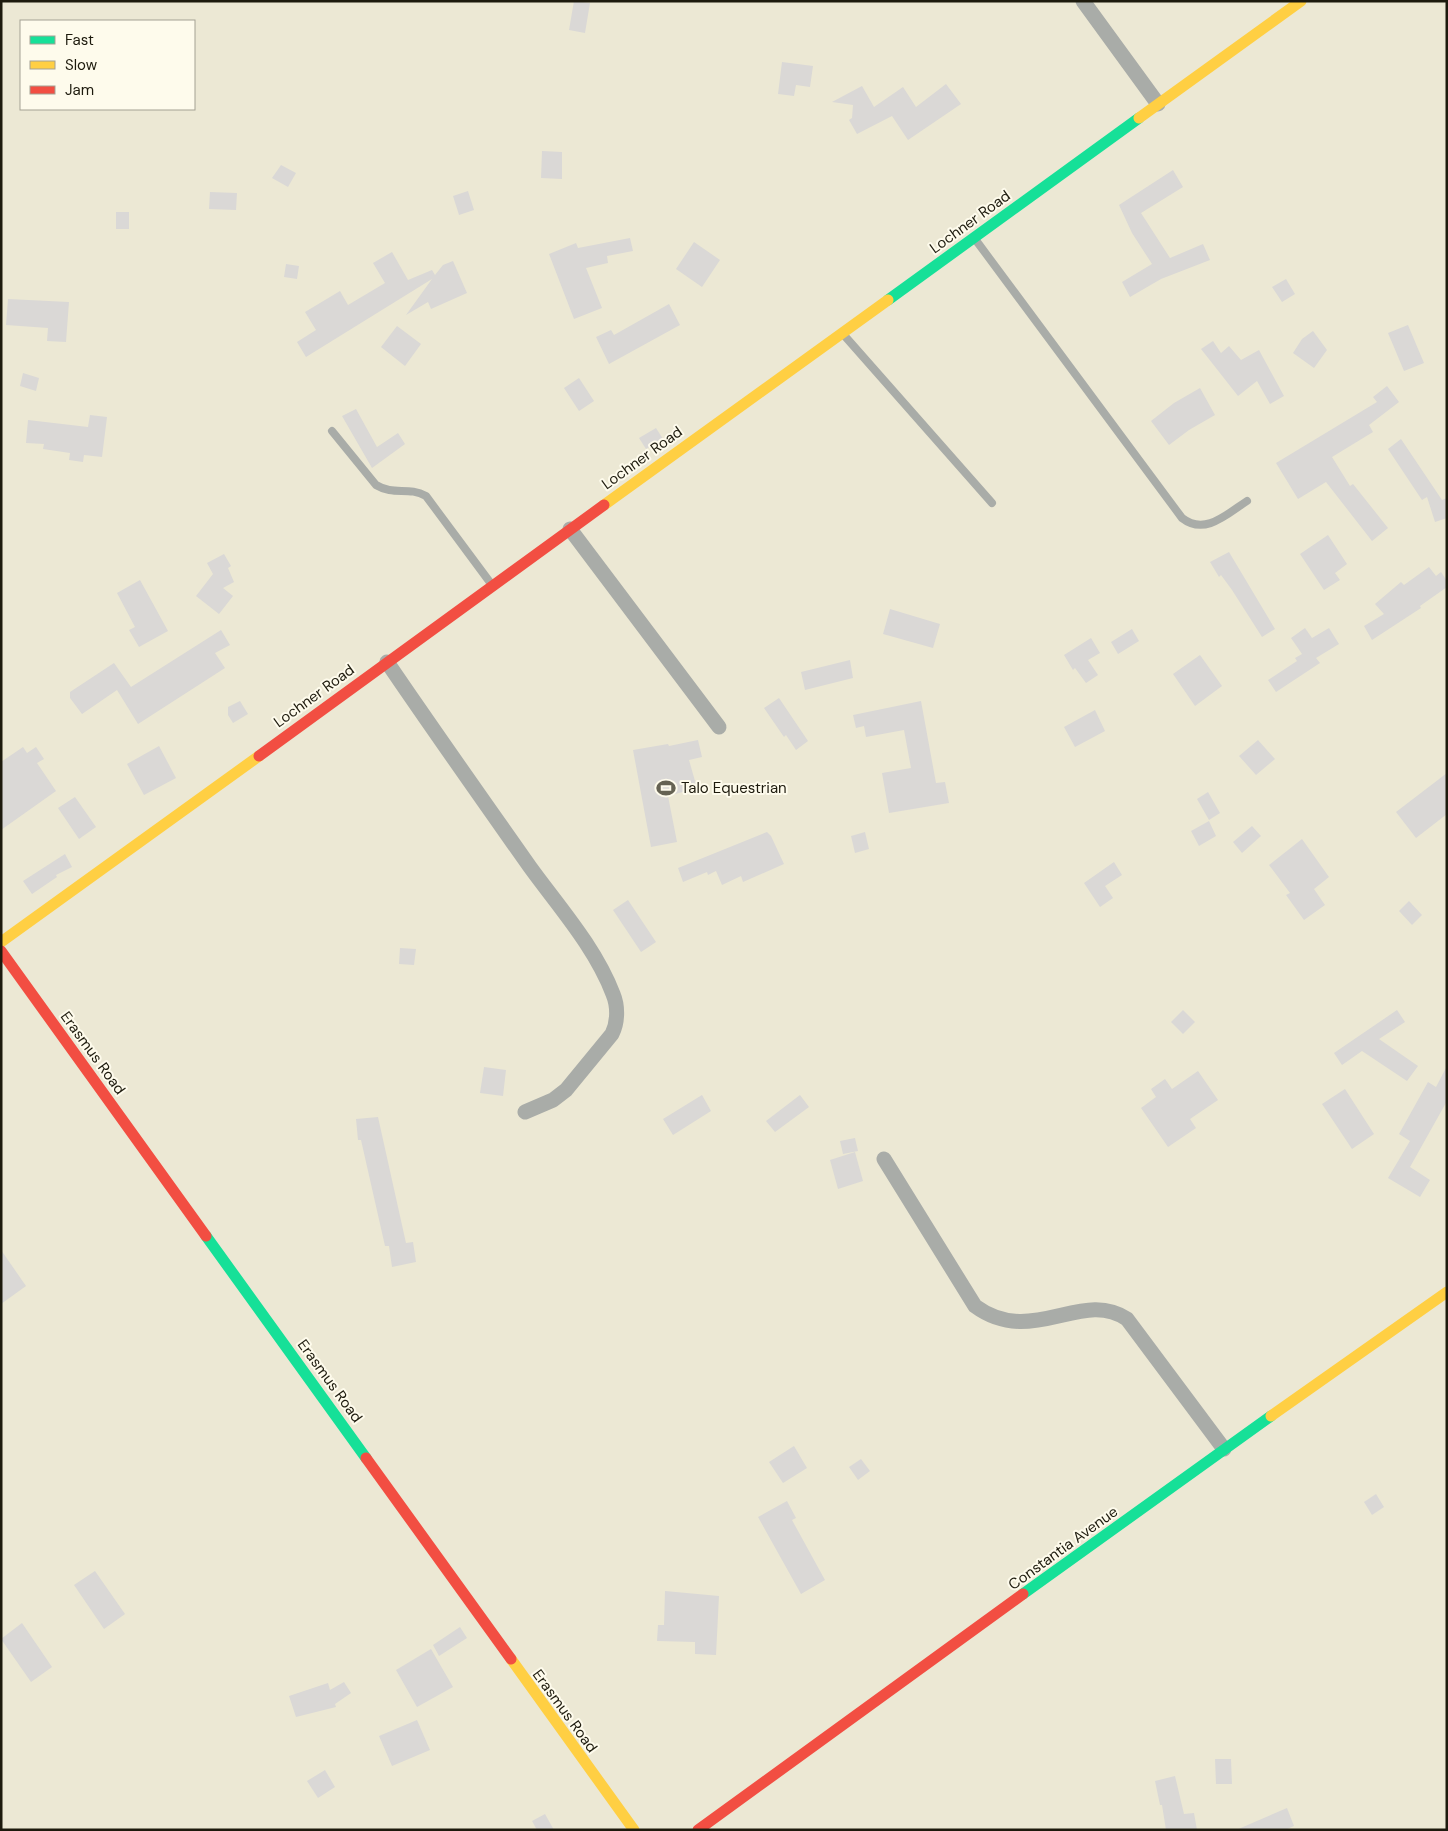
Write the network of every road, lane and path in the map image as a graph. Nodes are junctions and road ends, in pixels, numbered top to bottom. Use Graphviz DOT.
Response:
graph roads {
  1 [pos="1083,1"];
  2 [pos="1301,1"];
  3 [pos="1158,104"];
  4 [pos="974,238"];
  5 [pos="842,332"];
  6 [pos="332,432"];
  7 [pos="1247,501"];
  8 [pos="992,504"];
  9 [pos="570,529"];
  10 [pos="492,586"];
  11 [pos="387,662"];
  12 [pos="719,727"];
  13 [pos="1,942"];
  14 [pos="1,951"];
  15 [pos="525,1112"];
  16 [pos="884,1159"];
  17 [pos="1447,1292"];
  18 [pos="1224,1449"];
  19 [pos="634,1830"];
  20 [pos="698,1830"];
  1 -- 3 [label="street"];
  2 -- 3 [label="street, Lochner Road"];
  3 -- 4 [label="street, Lochner Road"];
  4 -- 5 [label="street, Lochner Road"];
  4 -- 7 [label="lane"];
  5 -- 8 [label="lane"];
  5 -- 9 [label="street, Lochner Road"];
  6 -- 10 [label="lane"];
  9 -- 10 [label="street, Lochner Road"];
  9 -- 12 [label="street"];
  10 -- 11 [label="street, Lochner Road"];
  11 -- 13 [label="street, Lochner Road"];
  11 -- 15 [label="street"];
  14 -- 19 [label="street, Erasmus Road"];
  16 -- 18 [label="street"];
  17 -- 18 [label="street, Constantia Avenue"];
  18 -- 20 [label="street, Constantia Avenue"];
}
